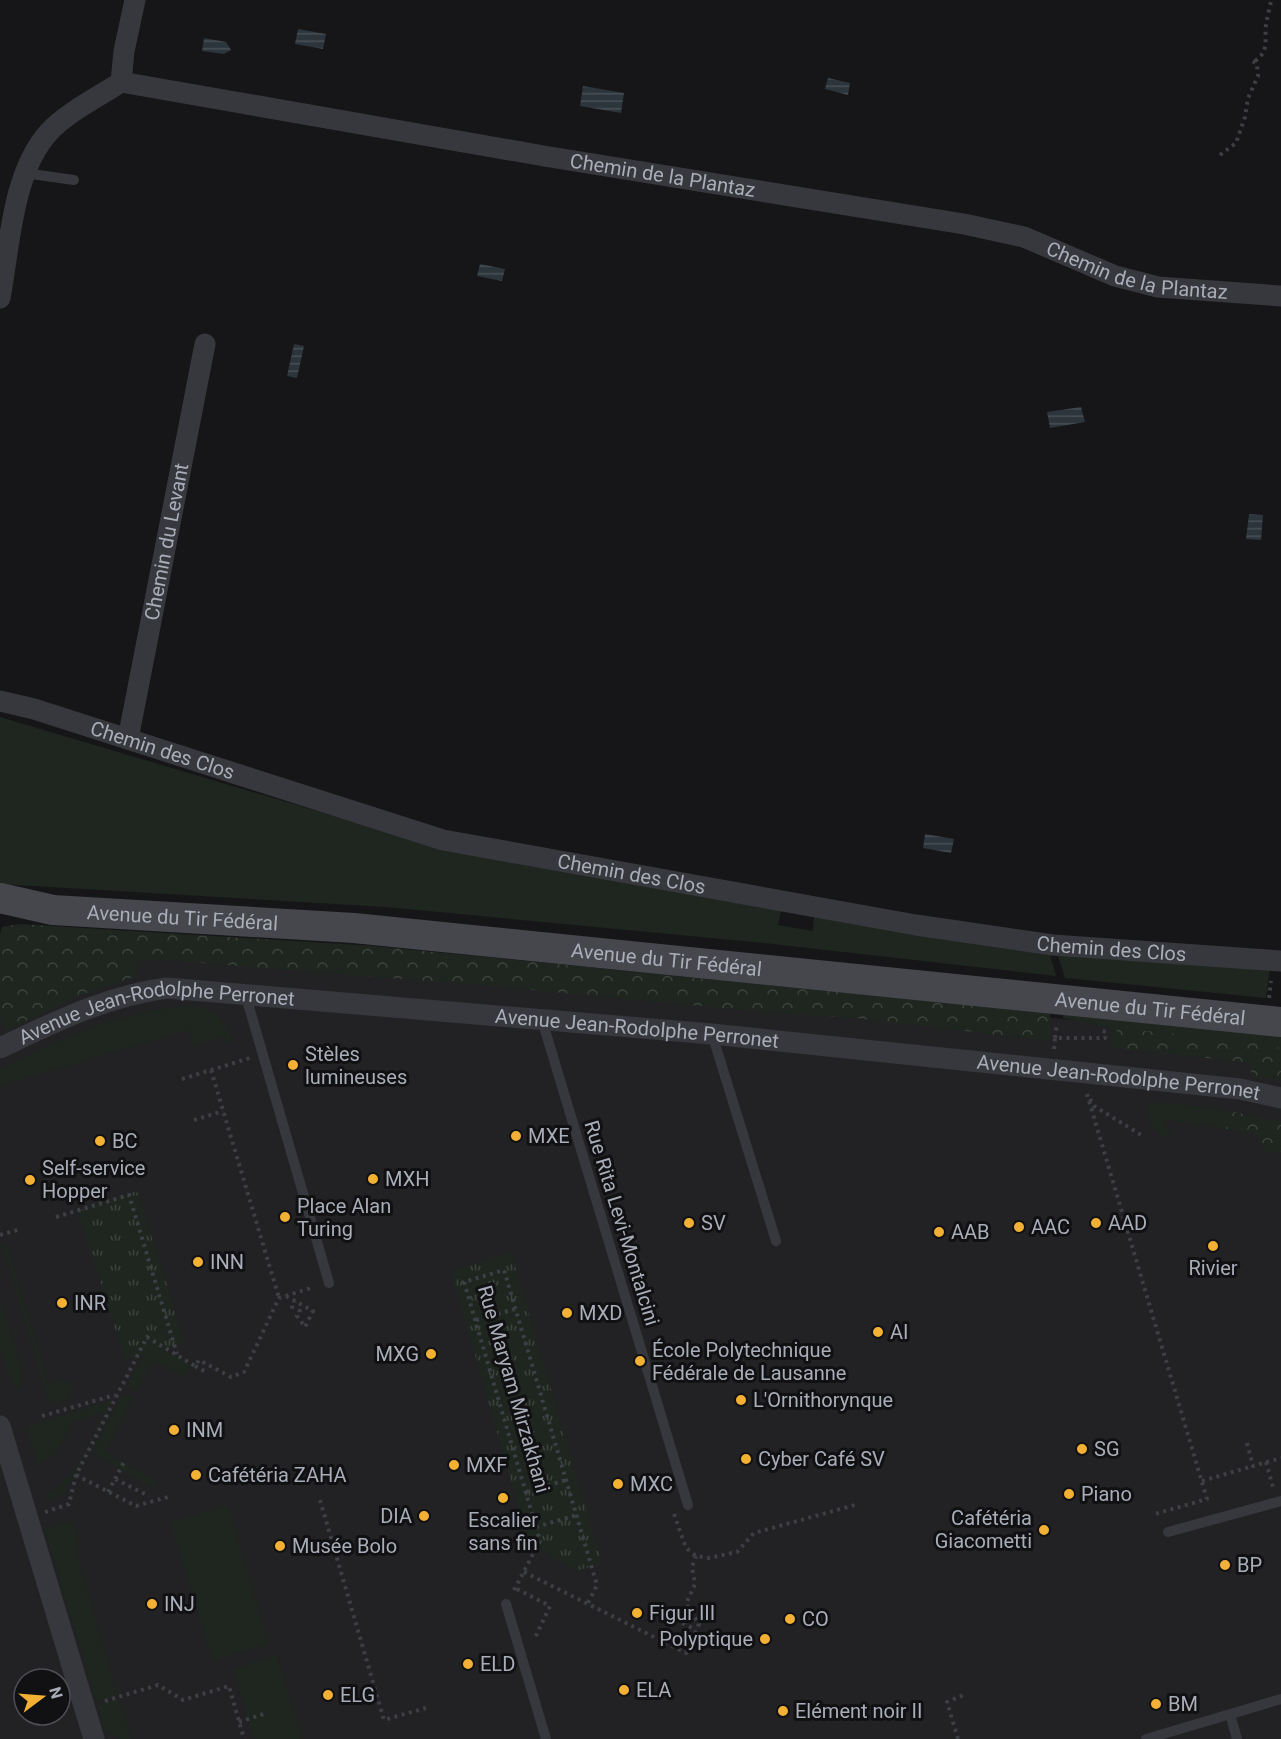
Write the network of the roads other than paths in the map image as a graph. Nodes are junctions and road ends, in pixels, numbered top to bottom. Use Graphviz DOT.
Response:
graph roads {
  1 [pos="135,0"];
  2 [pos="122,82"];
  3 [pos="24,173"];
  4 [pos="74,180"];
  5 [pos="1281,296"];
  6 [pos="0,298"];
  7 [pos="205,344"];
  8 [pos="0,701"];
  9 [pos="128,739"];
  10 [pos="0,898"];
  11 [pos="53,910"];
  12 [pos="0,920"];
  13 [pos="1281,961"];
  14 [pos="245,992"];
  15 [pos="542,1020"];
  16 [pos="1281,1022"];
  17 [pos="712,1034"];
  18 [pos="0,1048"];
  19 [pos="1281,1098"];
  20 [pos="776,1241"];
  21 [pos="329,1283"];
  22 [pos="0,1426"];
  23 [pos="1279,1502"];
  24 [pos="688,1505"];
  25 [pos="1168,1532"];
  26 [pos="506,1604"];
  27 [pos="1281,1699"];
  28 [pos="1230,1714"];
  29 [pos="94,1739"];
  30 [pos="546,1739"];
  31 [pos="1146,1739"];
  32 [pos="1237,1739"];
  1 -- 2 [label="street"];
  2 -- 3 [label="street"];
  2 -- 5 [label="street, Chemin de la Plantaz"];
  3 -- 4 [label="lane"];
  3 -- 6 [label="street"];
  7 -- 9 [label="street, Chemin du Levant"];
  8 -- 9 [label="street, Chemin des Clos"];
  9 -- 13 [label="street, Chemin des Clos"];
  10 -- 11 [label="main road, Avenue du Tir Fédéral"];
  11 -- 12 [label="main road, Avenue du Tir Fédéral"];
  11 -- 16 [label="main road, Avenue du Tir Fédéral"];
  14 -- 15 [label="street, Avenue Jean-Rodolphe Perronet"];
  14 -- 18 [label="street, Avenue Jean-Rodolphe Perronet"];
  14 -- 21 [label="lane"];
  15 -- 17 [label="street, Avenue Jean-Rodolphe Perronet"];
  15 -- 24 [label="lane, Rue Rita Levi-Montalcini"];
  17 -- 19 [label="street, Avenue Jean-Rodolphe Perronet"];
  17 -- 20 [label="lane"];
  22 -- 29 [label="street"];
  23 -- 25 [label="lane"];
  26 -- 30 [label="lane"];
  27 -- 28 [label="lane"];
  28 -- 31 [label="lane"];
  28 -- 32 [label="lane"];
}
